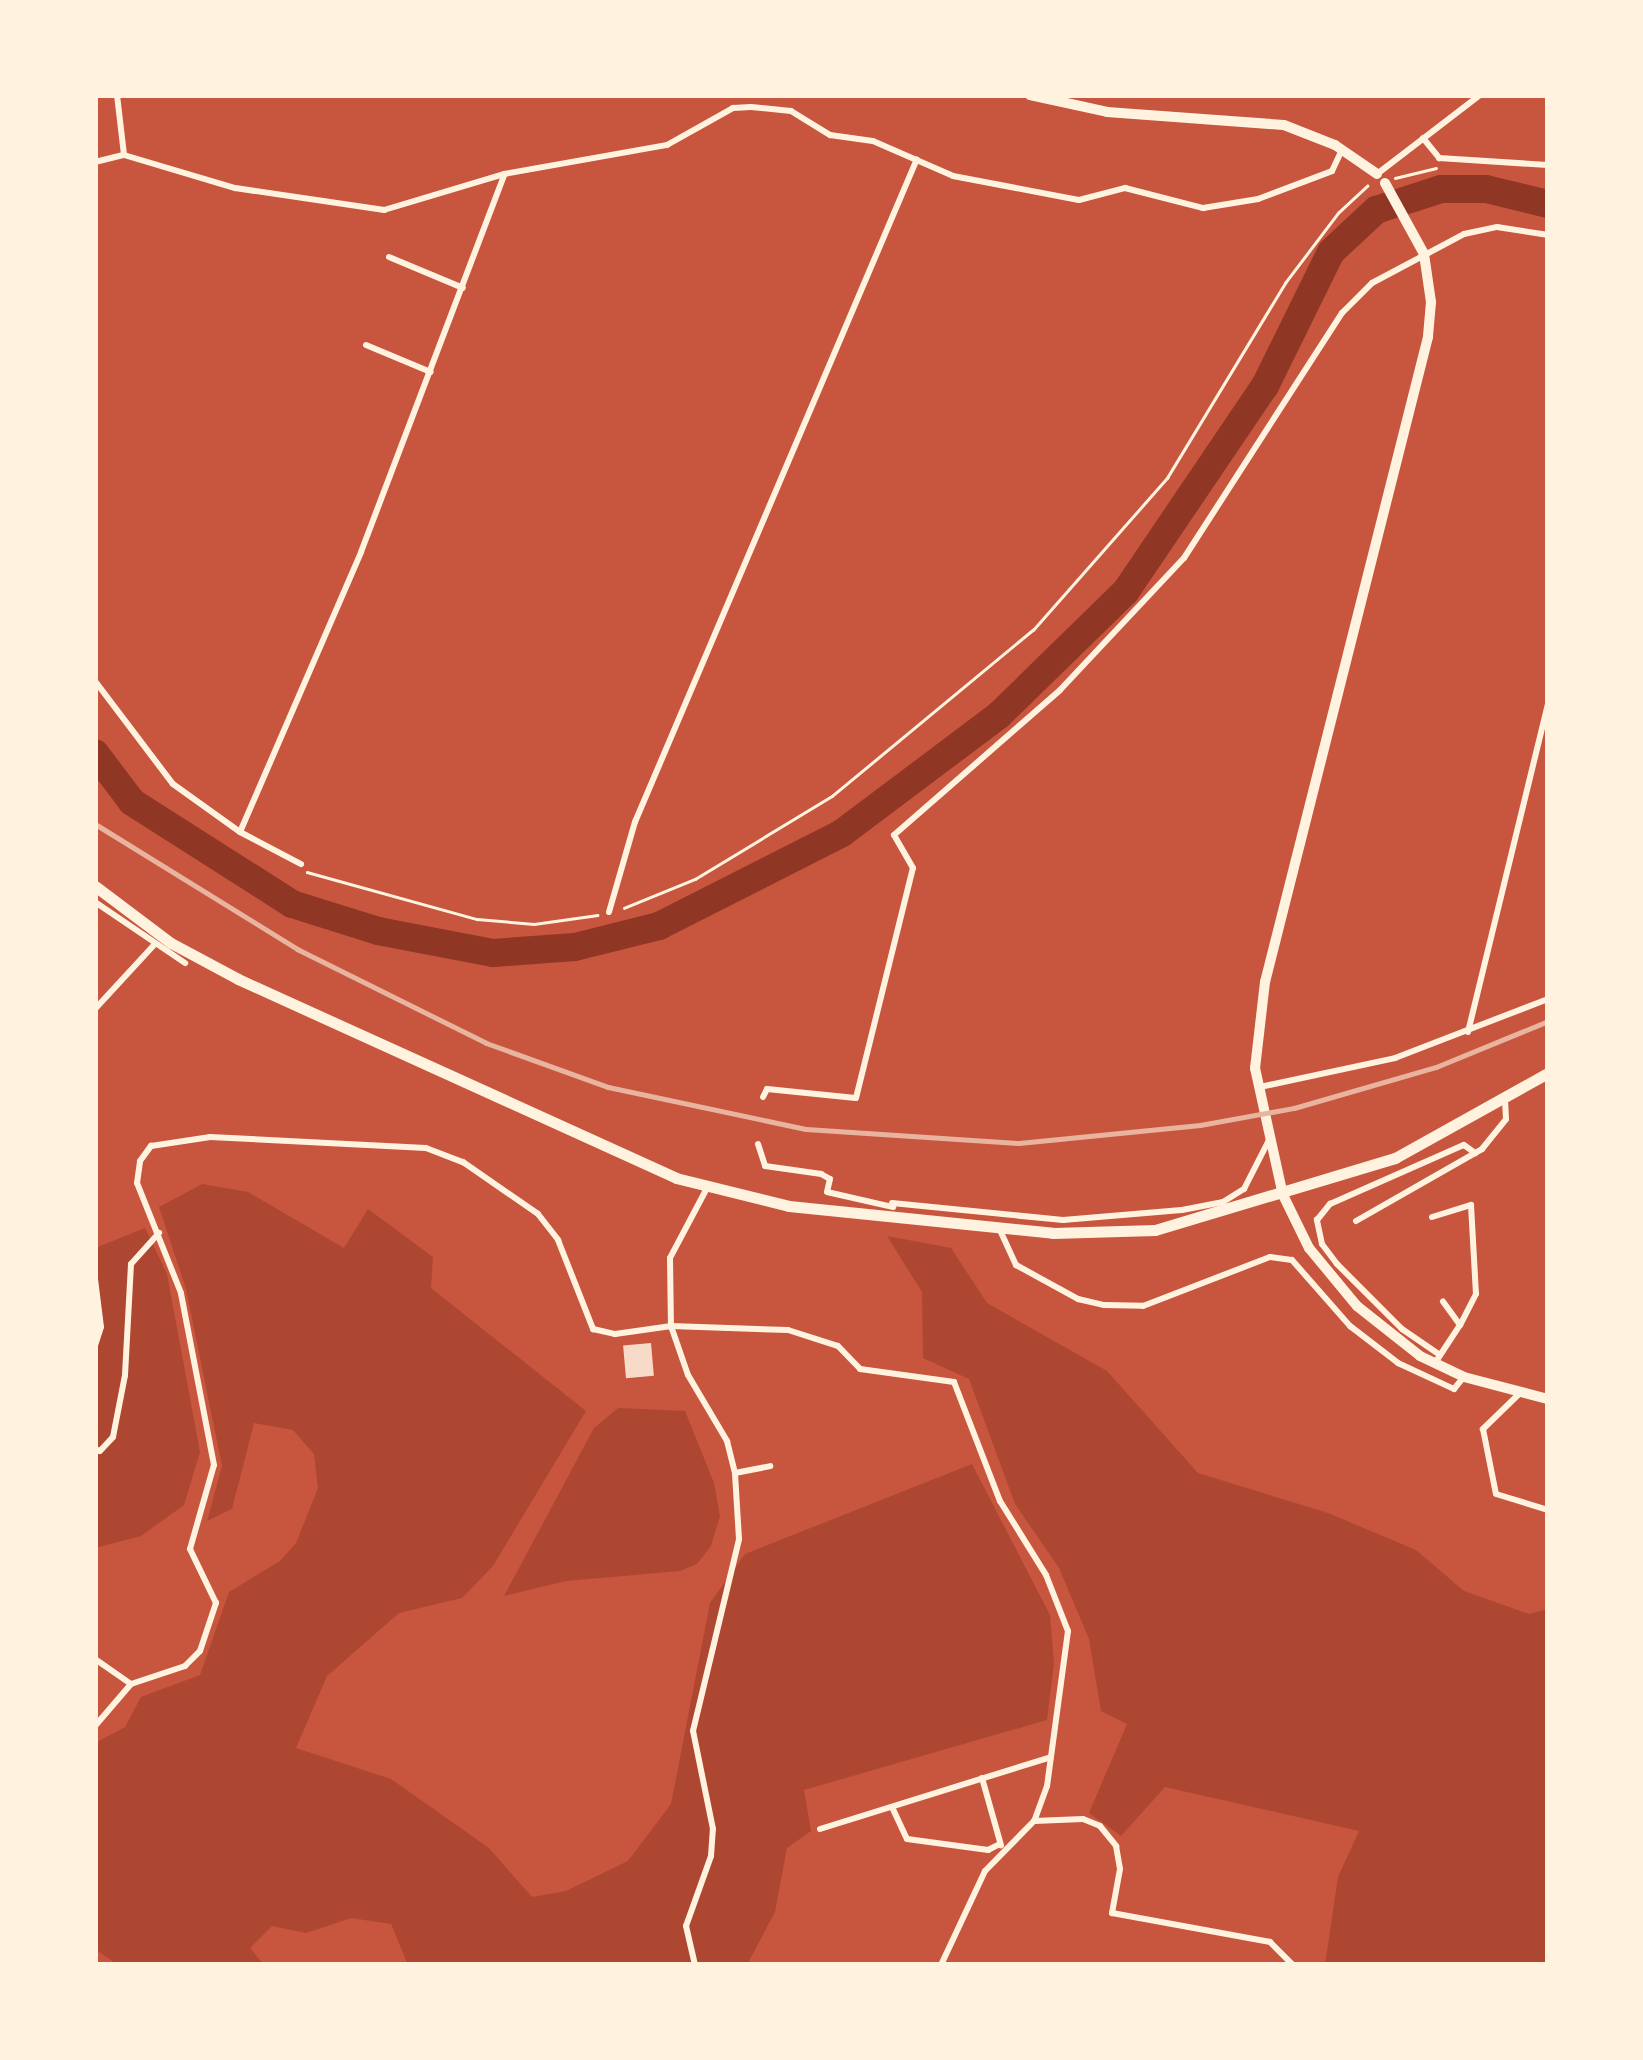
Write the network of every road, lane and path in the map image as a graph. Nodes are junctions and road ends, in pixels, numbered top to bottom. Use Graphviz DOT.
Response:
graph roads {
  1 [pos="117,95"];
  2 [pos="1030,95"];
  3 [pos="1480,95"];
  4 [pos="1423,138"];
  5 [pos="1342,150"];
  6 [pos="124,155"];
  7 [pos="916,159"];
  8 [pos="95,162"];
  9 [pos="1548,165"];
  10 [pos="504,174"];
  11 [pos="1384,183"];
  12 [pos="1548,235"];
  13 [pos="1422,250"];
  14 [pos="389,257"];
  15 [pos="463,288"];
  16 [pos="366,345"];
  17 [pos="431,372"];
  18 [pos="95,682"];
  19 [pos="1548,703"];
  20 [pos="240,832"];
  21 [pos="302,868"];
  22 [pos="95,886"];
  23 [pos="95,902"];
  24 [pos="609,912"];
  25 [pos="155,944"];
  26 [pos="184,962"];
  27 [pos="1548,999"];
  28 [pos="95,1009"];
  29 [pos="1468,1032"];
  30 [pos="1548,1073"];
  31 [pos="1260,1087"];
  32 [pos="763,1097"];
  33 [pos="1505,1100"];
  34 [pos="1269,1140"];
  35 [pos="758,1144"];
  36 [pos="1476,1153"];
  37 [pos="707,1188"];
  38 [pos="1284,1195"];
  39 [pos="892,1203"];
  40 [pos="898,1217"];
  41 [pos="1432,1218"];
  42 [pos="1356,1221"];
  43 [pos="998,1228"];
  44 [pos="159,1233"];
  45 [pos="95,1278"];
  46 [pos="1443,1302"];
  47 [pos="1460,1324"];
  48 [pos="671,1326"];
  49 [pos="95,1346"];
  50 [pos="1438,1359"];
  51 [pos="1464,1377"];
  52 [pos="1520,1393"];
  53 [pos="1548,1399"];
  54 [pos="95,1448"];
  55 [pos="770,1466"];
  56 [pos="734,1474"];
  57 [pos="1548,1510"];
  58 [pos="95,1658"];
  59 [pos="131,1684"];
  60 [pos="95,1726"];
  61 [pos="1051,1757"];
  62 [pos="982,1778"];
  63 [pos="892,1806"];
  64 [pos="1034,1821"];
  65 [pos="820,1829"];
  66 [pos="1003,1846"];
  67 [pos="695,1965"];
  68 [pos="941,1965"];
  69 [pos="1292,1965"];
  1 -- 6 [label="street"];
  2 -- 5 [label="main road"];
  3 -- 4 [label="street"];
  4 -- 9 [label="street"];
  4 -- 11 [label="street"];
  5 -- 7 [label="street"];
  5 -- 11 [label="main road"];
  6 -- 8 [label="street"];
  6 -- 10 [label="street"];
  7 -- 10 [label="street"];
  7 -- 24 [label="street"];
  10 -- 15 [label="street"];
  11 -- 13 [label="main road"];
  11 -- 24 [label="path"];
  12 -- 13 [label="street"];
  13 -- 31 [label="main road"];
  13 -- 32 [label="street"];
  14 -- 15 [label="street"];
  15 -- 17 [label="street"];
  16 -- 17 [label="street"];
  17 -- 20 [label="street"];
  18 -- 20 [label="street"];
  19 -- 29 [label="street"];
  20 -- 21 [label="street"];
  21 -- 24 [label="path"];
  22 -- 37 [label="main road"];
  23 -- 25 [label="street"];
  25 -- 26 [label="street"];
  25 -- 28 [label="street"];
  27 -- 29 [label="street"];
  29 -- 31 [label="street"];
  30 -- 33 [label="main road"];
  31 -- 34 [label="main road"];
  33 -- 36 [label="street"];
  33 -- 38 [label="main road"];
  34 -- 38 [label="main road"];
  34 -- 39 [label="street"];
  35 -- 39 [label="street"];
  36 -- 42 [label="street"];
  36 -- 50 [label="street"];
  37 -- 40 [label="main road"];
  37 -- 48 [label="street"];
  38 -- 43 [label="main road"];
  38 -- 50 [label="main road"];
  39 -- 40 [label="street"];
  40 -- 43 [label="main road"];
  41 -- 47 [label="street"];
  43 -- 51 [label="street"];
  44 -- 48 [label="street"];
  44 -- 54 [label="street"];
  44 -- 59 [label="street"];
  45 -- 49 [label="street"];
  46 -- 47 [label="street"];
  47 -- 50 [label="street"];
  48 -- 56 [label="street"];
  48 -- 61 [label="street"];
  50 -- 51 [label="main road"];
  51 -- 52 [label="main road"];
  52 -- 53 [label="main road"];
  52 -- 57 [label="street"];
  55 -- 56 [label="street"];
  56 -- 67 [label="street"];
  58 -- 59 [label="street"];
  59 -- 60 [label="street"];
  61 -- 62 [label="street"];
  61 -- 64 [label="street"];
  62 -- 63 [label="street"];
  62 -- 66 [label="street"];
  63 -- 65 [label="street"];
  63 -- 66 [label="street"];
  64 -- 66 [label="street"];
  64 -- 69 [label="street"];
  66 -- 68 [label="street"];
}
